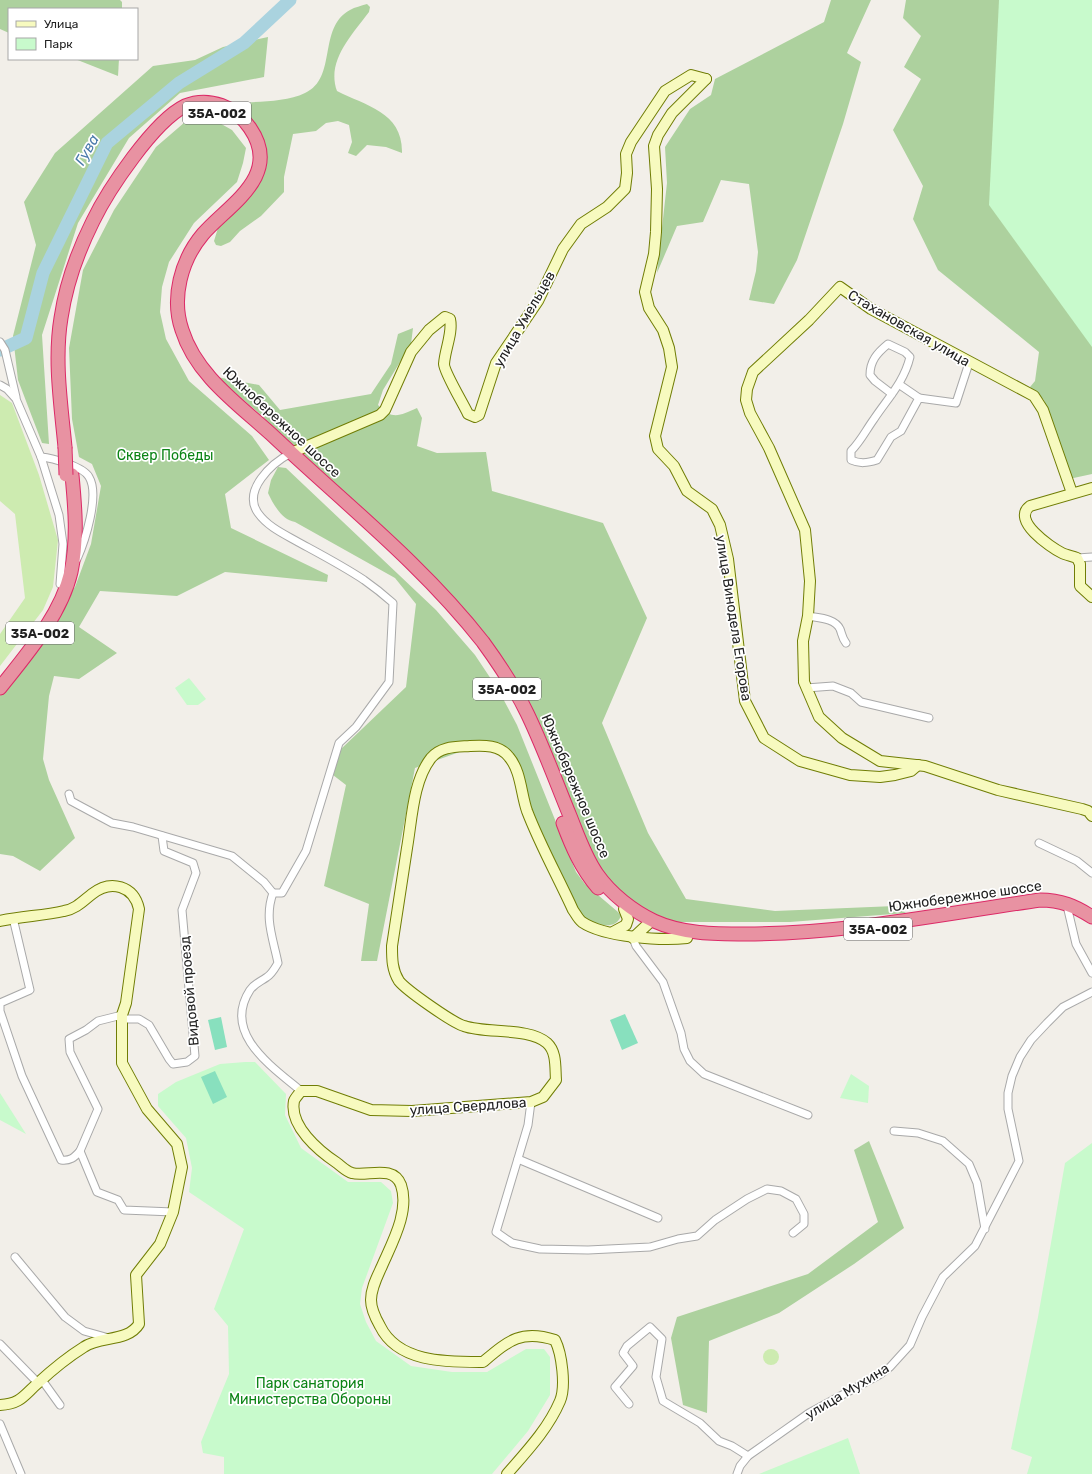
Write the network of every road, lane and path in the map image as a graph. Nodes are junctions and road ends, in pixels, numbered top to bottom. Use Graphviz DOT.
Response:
graph roads {
  1 [pos="706,79"];
  2 [pos="0,342"];
  3 [pos="969,363"];
  4 [pos="900,384"];
  5 [pos="0,385"];
  6 [pos="892,394"];
  7 [pos="919,398"];
  8 [pos="16,399"];
  9 [pos="286,456"];
  10 [pos="42,457"];
  11 [pos="69,475"];
  12 [pos="1092,488"];
  13 [pos="1072,493"];
  14 [pos="1092,557"];
  15 [pos="1077,558"];
  16 [pos="71,573"];
  17 [pos="60,584"];
  18 [pos="1092,597"];
  19 [pos="808,616"];
  20 [pos="846,643"];
  21 [pos="0,681"];
  22 [pos="0,688"];
  23 [pos="806,688"];
  24 [pos="929,718"];
  25 [pos="918,765"];
  26 [pos="69,794"];
  27 [pos="1092,816"];
  28 [pos="162,836"];
  29 [pos="1039,842"];
  30 [pos="1092,871"];
  31 [pos="273,893"];
  32 [pos="624,909"];
  33 [pos="1068,910"];
  34 [pos="1092,917"];
  35 [pos="13,918"];
  36 [pos="0,921"];
  37 [pos="650,922"];
  38 [pos="1092,922"];
  39 [pos="613,932"];
  40 [pos="633,938"];
  41 [pos="687,938"];
  42 [pos="1092,973"];
  43 [pos="1092,992"];
  44 [pos="122,1017"];
  45 [pos="301,1091"];
  46 [pos="531,1102"];
  47 [pos="808,1115"];
  48 [pos="894,1132"];
  49 [pos="80,1151"];
  50 [pos="518,1159"];
  51 [pos="173,1212"];
  52 [pos="658,1218"];
  53 [pos="985,1229"];
  54 [pos="793,1233"];
  55 [pos="15,1257"];
  56 [pos="110,1338"];
  57 [pos="0,1344"];
  58 [pos="40,1382"];
  59 [pos="629,1404"];
  60 [pos="0,1405"];
  61 [pos="60,1405"];
  62 [pos="0,1424"];
  63 [pos="748,1456"];
  64 [pos="21,1474"];
  65 [pos="507,1474"];
  66 [pos="737,1474"];
  1 -- 9 [label="main road, улица Умельцев"];
  1 -- 25 [label="main road, улица Винодела Егорова"];
  2 -- 8 [label="street"];
  3 -- 7 [label="street"];
  3 -- 13 [label="main road, Стахановская улица"];
  3 -- 19 [label="main road, Стахановская улица"];
  4 -- 6 [label="street"];
  4 -- 6 [label="street"];
  4 -- 7 [label="street"];
  5 -- 8 [label="street"];
  6 -- 7 [label="street"];
  8 -- 10 [label="street"];
  9 -- 11 [label="highway, Южнобережное шоссе / 35А-002"];
  9 -- 31 [label="street, Южнобережное шоссе"];
  9 -- 32 [label="highway, Южнобережное шоссе / 35А-002"];
  9 -- 37 [label="highway, Южнобережное шоссе / 35А-002"];
  10 -- 16 [label="street"];
  10 -- 17 [label="street"];
  11 -- 16 [label="highway, Южнобережное шоссе / 35А-002"];
  11 -- 17 [label="highway, Южнобережное шоссе / 35А-002"];
  12 -- 13 [label="main road"];
  13 -- 15 [label="main road"];
  14 -- 15 [label="street"];
  15 -- 18 [label="main road"];
  16 -- 22 [label="highway, Южнобережное шоссе / 35А-002"];
  17 -- 21 [label="highway, Южнобережное шоссе / 35А-002"];
  19 -- 20 [label="street"];
  19 -- 23 [label="main road, Стахановская улица"];
  23 -- 24 [label="street"];
  23 -- 25 [label="main road, Стахановская улица"];
  25 -- 27 [label="main road"];
  26 -- 28 [label="street"];
  28 -- 31 [label="street"];
  28 -- 44 [label="street, Видовой проезд"];
  29 -- 30 [label="street"];
  31 -- 45 [label="street"];
  32 -- 37 [label="highway, Южнобережное шоссе / 35А-002"];
  32 -- 39 [label="main road"];
  33 -- 38 [label="highway, Южнобережное шоссе / 35А-002"];
  33 -- 41 [label="highway, Южнобережное шоссе / 35А-002"];
  33 -- 42 [label="street"];
  34 -- 37 [label="highway, Южнобережное шоссе / 35А-002"];
  35 -- 36 [label="main road"];
  35 -- 44 [label="main road"];
  35 -- 49 [label="street"];
  37 -- 40 [label="main road"];
  37 -- 41 [label="highway, Южнобережное шоссе / 35А-002"];
  39 -- 40 [label="main road, улица Свердлова"];
  39 -- 46 [label="main road, улица Свердлова"];
  40 -- 41 [label="main road, улица Свердлова"];
  40 -- 47 [label="street"];
  43 -- 53 [label="street, улица Мухина"];
  44 -- 49 [label="street"];
  44 -- 51 [label="main road"];
  45 -- 46 [label="main road, улица Свердлова"];
  45 -- 65 [label="main road"];
  46 -- 50 [label="street"];
  48 -- 53 [label="street"];
  49 -- 51 [label="street"];
  50 -- 52 [label="street"];
  50 -- 54 [label="street"];
  51 -- 56 [label="main road"];
  53 -- 63 [label="street, улица Мухина"];
  55 -- 56 [label="street"];
  56 -- 58 [label="main road"];
  57 -- 58 [label="street"];
  58 -- 60 [label="main road"];
  58 -- 61 [label="street"];
  59 -- 63 [label="street"];
  62 -- 64 [label="street"];
  63 -- 66 [label="street, улица Мухина"];
}
